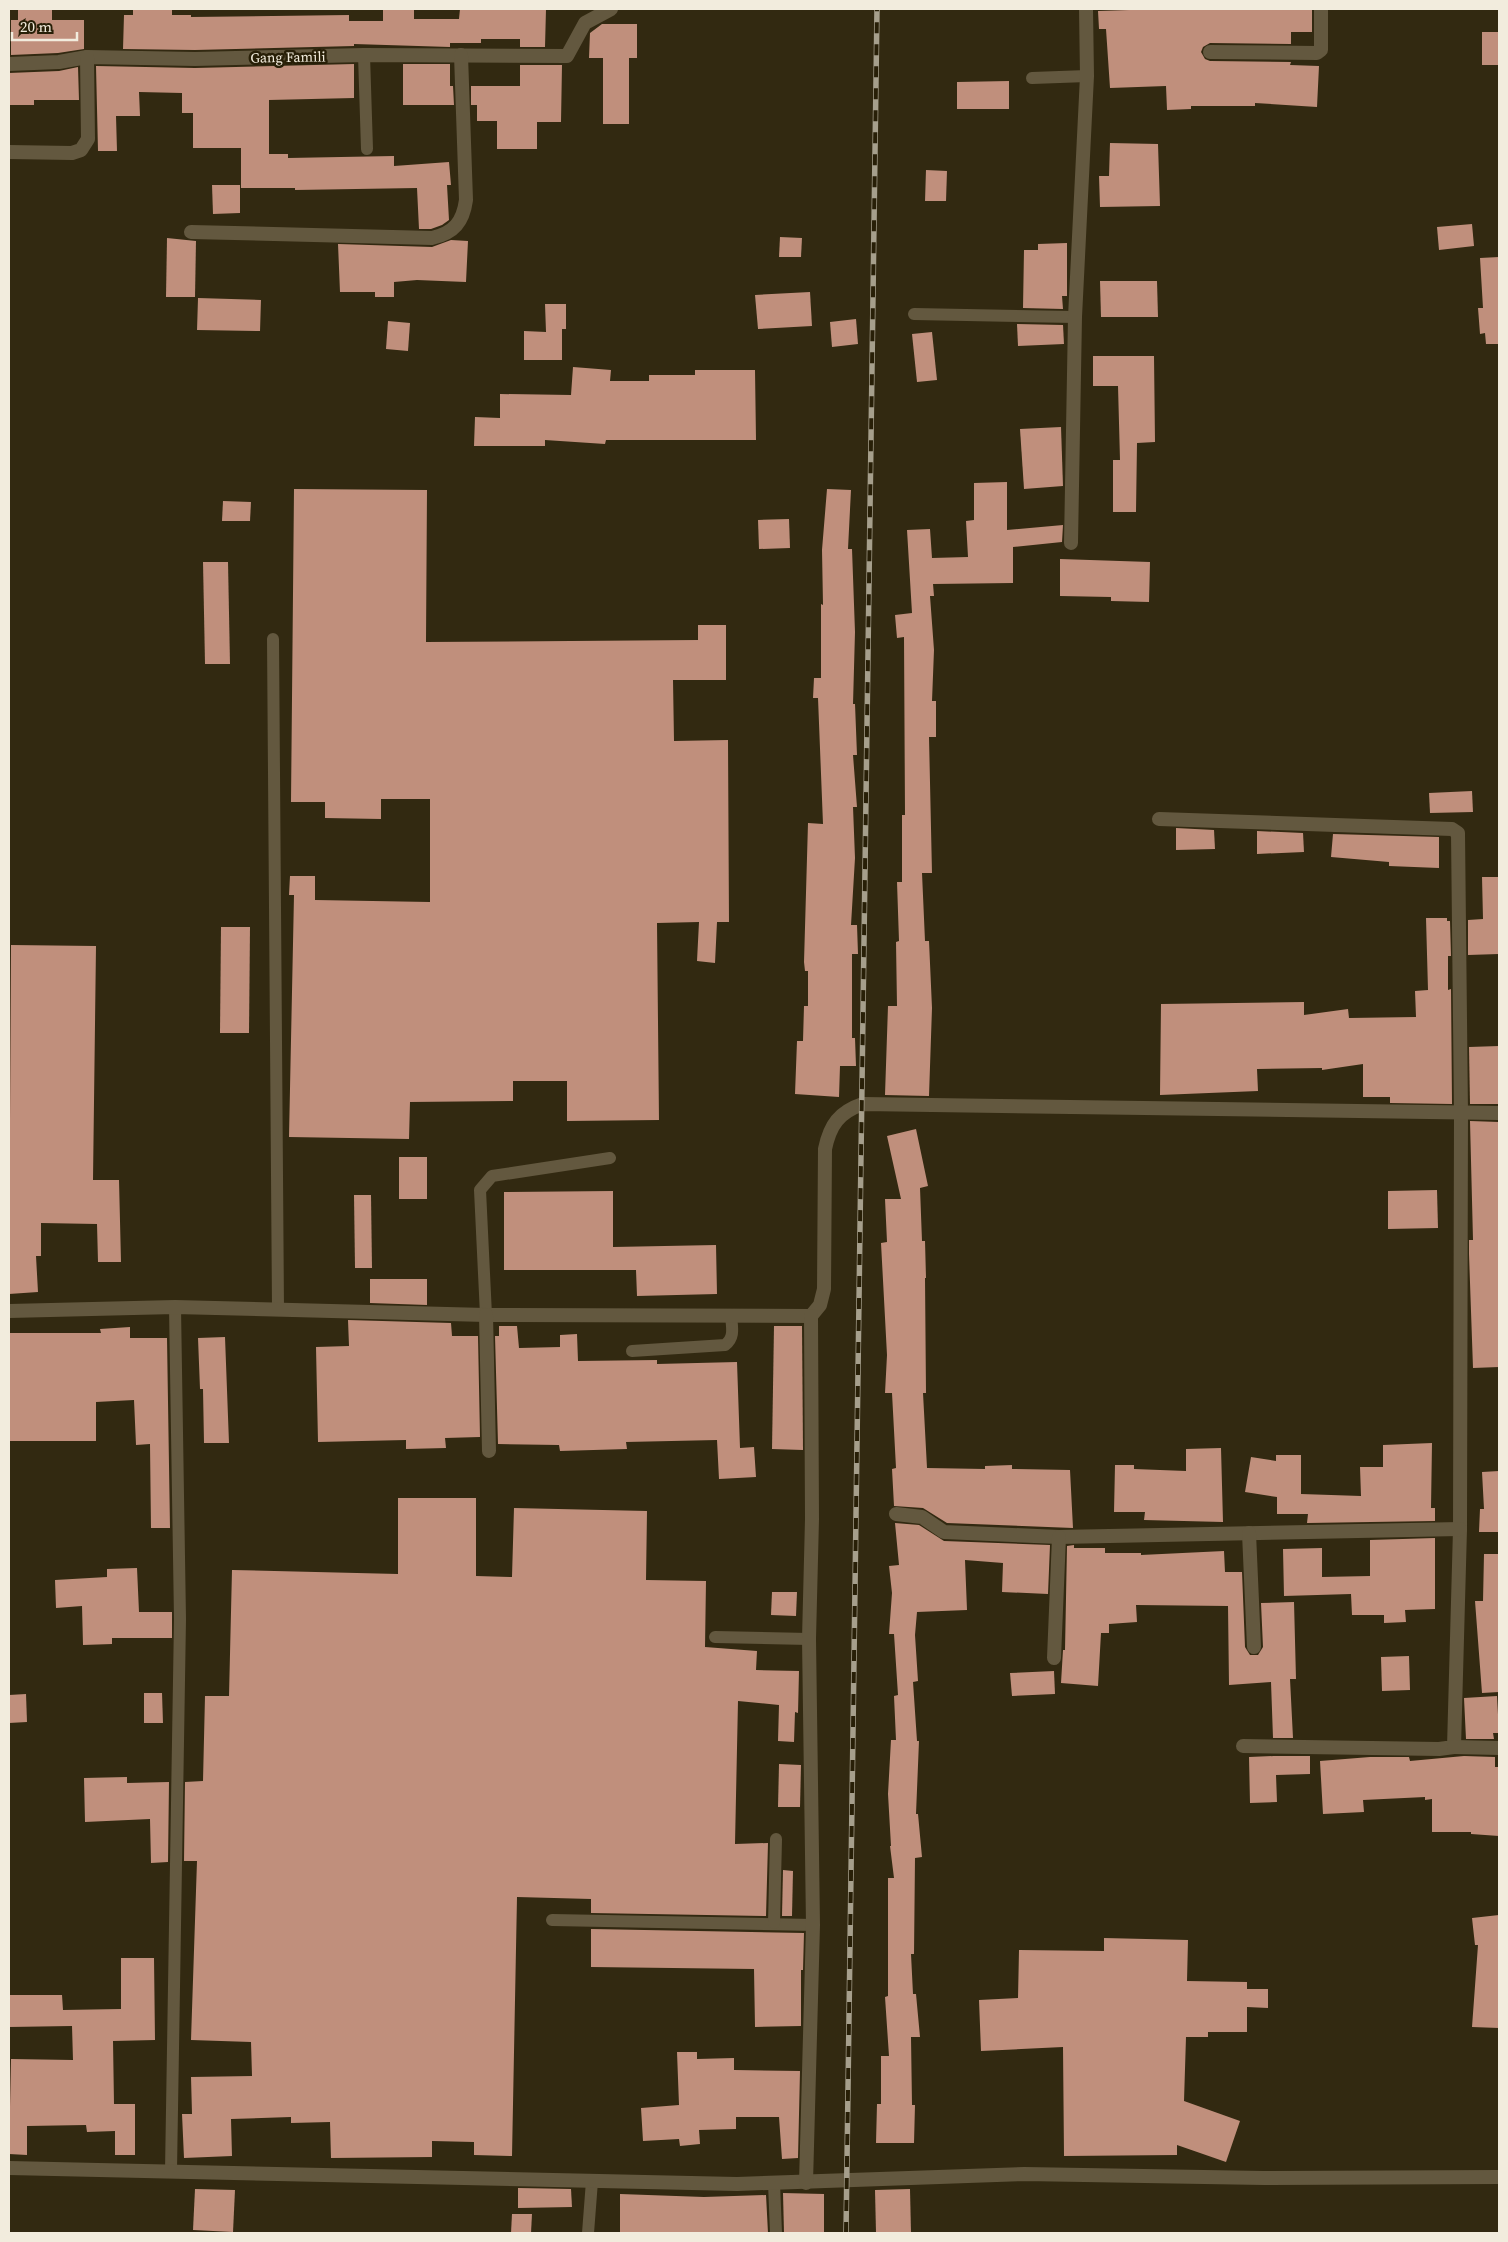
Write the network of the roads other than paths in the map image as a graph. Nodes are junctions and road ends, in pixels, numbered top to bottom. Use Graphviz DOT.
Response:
graph roads {
  1 [pos="611,9"];
  2 [pos="1086,9"];
  3 [pos="1321,9"];
  4 [pos="1210,52"];
  5 [pos="364,55"];
  6 [pos="461,55"];
  7 [pos="87,57"];
  8 [pos="9,64"];
  9 [pos="1086,76"];
  10 [pos="1032,78"];
  11 [pos="367,149"];
  12 [pos="9,152"];
  13 [pos="191,232"];
  14 [pos="914,314"];
  15 [pos="1075,317"];
  16 [pos="1071,544"];
  17 [pos="273,639"];
  18 [pos="1159,819"];
  19 [pos="1461,1113"];
  20 [pos="1499,1113"];
  21 [pos="610,1158"];
  22 [pos="175,1307"];
  23 [pos="278,1309"];
  24 [pos="9,1311"];
  25 [pos="486,1315"];
  26 [pos="732,1316"];
  27 [pos="811,1316"];
  28 [pos="632,1351"];
  29 [pos="489,1451"];
  30 [pos="896,1514"];
  31 [pos="1460,1529"];
  32 [pos="1249,1533"];
  33 [pos="1059,1537"];
  34 [pos="715,1637"];
  35 [pos="809,1639"];
  36 [pos="1254,1647"];
  37 [pos="1054,1658"];
  38 [pos="1243,1746"];
  39 [pos="1454,1747"];
  40 [pos="1499,1748"];
  41 [pos="776,1839"];
  42 [pos="552,1920"];
  43 [pos="774,1923"];
  44 [pos="813,1925"];
  45 [pos="9,2168"];
  46 [pos="171,2172"];
  47 [pos="1499,2178"];
  48 [pos="592,2180"];
  49 [pos="774,2183"];
  50 [pos="806,2183"];
  51 [pos="588,2233"];
  52 [pos="776,2233"];
  1 -- 6 [label="street, Gang Famili"];
  2 -- 9 [label="street"];
  3 -- 4 [label="street"];
  5 -- 6 [label="street, Gang Famili"];
  5 -- 7 [label="street, Gang Famili"];
  5 -- 11 [label="lane"];
  6 -- 13 [label="street"];
  7 -- 8 [label="street, Gang Famili"];
  7 -- 12 [label="street"];
  9 -- 10 [label="lane"];
  9 -- 15 [label="street"];
  14 -- 15 [label="lane"];
  15 -- 16 [label="street"];
  17 -- 23 [label="lane"];
  18 -- 19 [label="street"];
  19 -- 20 [label="street"];
  19 -- 27 [label="street"];
  19 -- 31 [label="street"];
  21 -- 25 [label="lane"];
  22 -- 23 [label="street"];
  22 -- 24 [label="street"];
  22 -- 46 [label="lane"];
  23 -- 25 [label="street"];
  25 -- 26 [label="street"];
  25 -- 29 [label="street"];
  26 -- 27 [label="street"];
  26 -- 28 [label="lane"];
  27 -- 35 [label="street"];
  30 -- 33 [label="street"];
  31 -- 32 [label="street"];
  31 -- 39 [label="street"];
  32 -- 33 [label="street"];
  32 -- 36 [label="street"];
  33 -- 37 [label="street"];
  34 -- 35 [label="lane"];
  35 -- 44 [label="street"];
  38 -- 39 [label="street"];
  39 -- 40 [label="street"];
  41 -- 43 [label="lane"];
  42 -- 43 [label="lane"];
  43 -- 44 [label="lane"];
  44 -- 50 [label="street"];
  45 -- 46 [label="street"];
  46 -- 48 [label="street"];
  47 -- 50 [label="street"];
  48 -- 49 [label="street"];
  48 -- 51 [label="lane"];
  49 -- 50 [label="street"];
  49 -- 52 [label="lane"];
}
